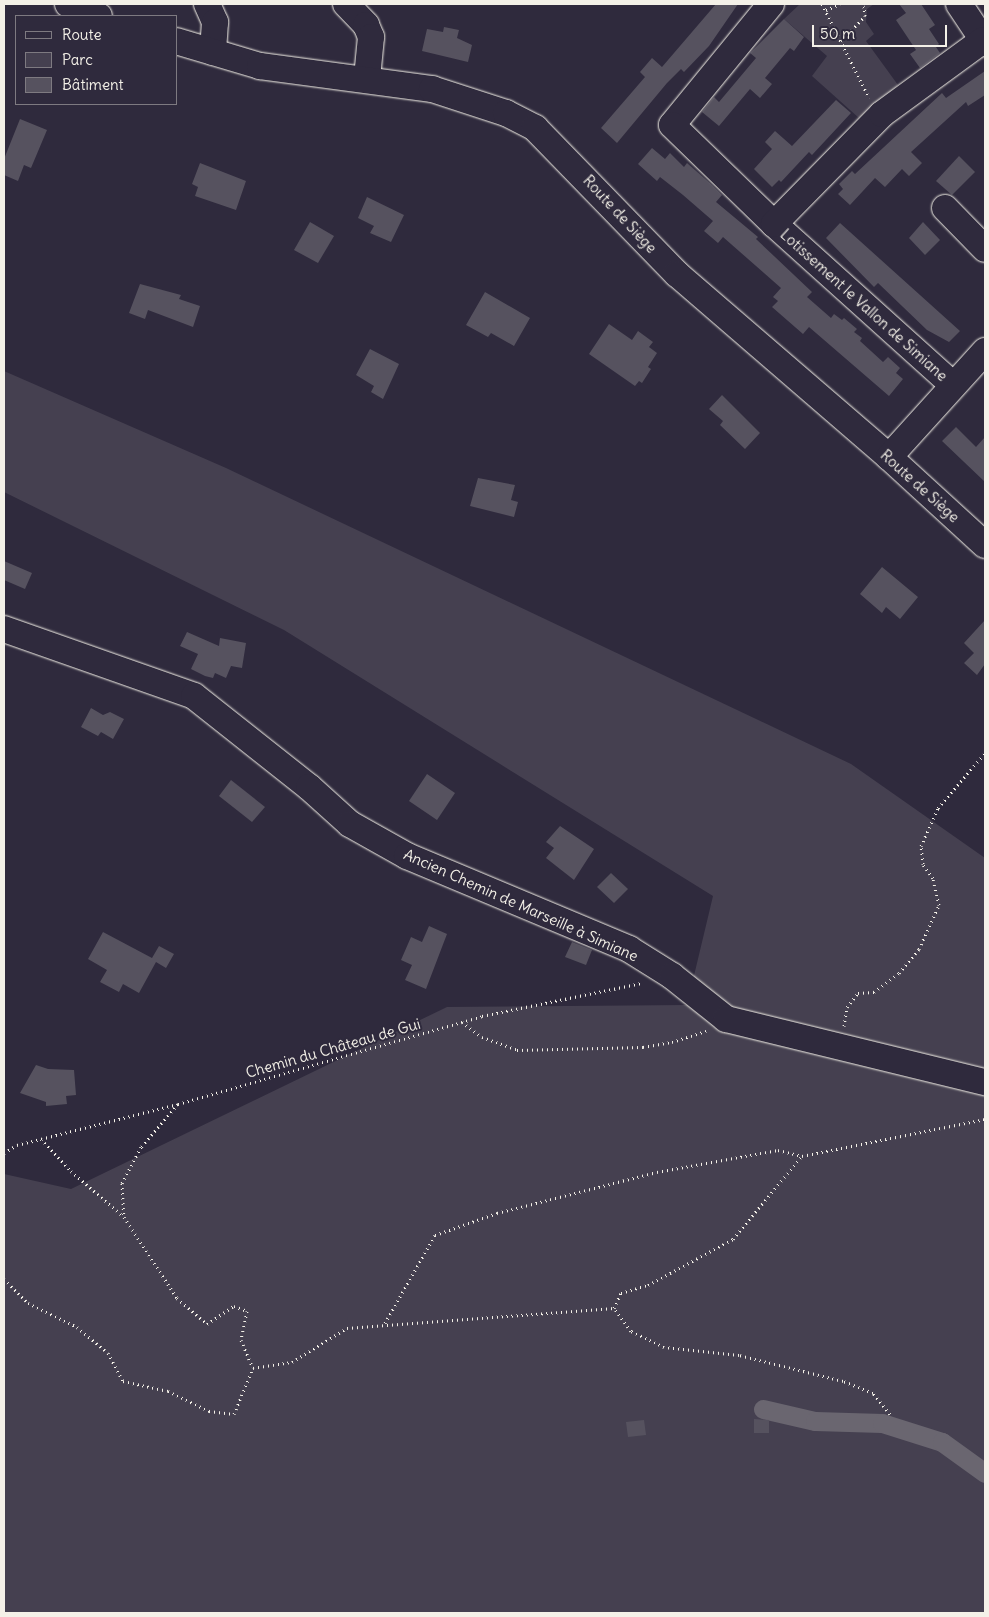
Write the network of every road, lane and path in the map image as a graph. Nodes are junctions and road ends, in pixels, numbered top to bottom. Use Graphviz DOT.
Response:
graph roads {
  1 [pos="68,4"];
  2 [pos="207,4"];
  3 [pos="346,4"];
  4 [pos="771,4"];
  5 [pos="822,4"];
  6 [pos="840,4"];
  7 [pos="860,4"];
  8 [pos="869,4"];
  9 [pos="959,4"];
  10 [pos="864,7"];
  11 [pos="826,10"];
  12 [pos="96,15"];
  13 [pos="178,42"];
  14 [pos="841,42"];
  15 [pos="984,42"];
  16 [pos="213,52"];
  17 [pos="367,78"];
  18 [pos="882,114"];
  19 [pos="945,208"];
  20 [pos="774,224"];
  21 [pos="980,233"];
  22 [pos="985,351"];
  23 [pos="953,385"];
  24 [pos="889,457"];
  25 [pos="985,545"];
  26 [pos="4,629"];
  27 [pos="985,754"];
  28 [pos="672,976"];
  29 [pos="726,1020"];
  30 [pos="462,1022"];
  31 [pos="842,1049"];
  32 [pos="985,1082"];
  33 [pos="178,1104"];
  34 [pos="985,1120"];
  35 [pos="40,1139"];
  36 [pos="4,1152"];
  37 [pos="802,1156"];
  38 [pos="124,1217"];
  39 [pos="4,1280"];
  40 [pos="614,1308"];
  41 [pos="384,1324"];
  42 [pos="253,1368"];
  43 [pos="890,1414"];
  1 -- 12 [label="street"];
  2 -- 16 [label="street"];
  3 -- 17 [label="street"];
  4 -- 20 [label="street, Lotissement le Vallon de Simiane"];
  5 -- 11 [label="path"];
  6 -- 11 [label="path"];
  7 -- 10 [label="path"];
  8 -- 10 [label="path"];
  9 -- 15 [label="street"];
  10 -- 14 [label="path"];
  11 -- 14 [label="path"];
  13 -- 16 [label="street, Route de Siège"];
  14 -- 18 [label="path"];
  15 -- 18 [label="street, Lotissement le Vallon de Simiane"];
  16 -- 17 [label="street, Route de Siège"];
  17 -- 24 [label="street, Route de Siège"];
  18 -- 20 [label="street, Lotissement le Vallon de Simiane"];
  19 -- 21 [label="street"];
  20 -- 23 [label="street, Lotissement le Vallon de Simiane"];
  22 -- 23 [label="street"];
  23 -- 24 [label="street"];
  24 -- 25 [label="street, Route de Siège"];
  26 -- 28 [label="street, Ancien Chemin de Marseille à Simiane"];
  27 -- 31 [label="path"];
  28 -- 29 [label="street, Ancien Chemin de Marseille à Simiane"];
  28 -- 30 [label="path, Chemin du Château de Gui"];
  29 -- 30 [label="path"];
  29 -- 31 [label="street, Ancien Chemin de Marseille à Simiane"];
  30 -- 33 [label="path, Chemin du Château de Gui"];
  31 -- 32 [label="street, Ancien Chemin de Marseille à Simiane"];
  33 -- 35 [label="path, Chemin du Château de Gui"];
  33 -- 38 [label="path"];
  34 -- 37 [label="path"];
  35 -- 36 [label="path, Chemin du Château de Gui"];
  35 -- 38 [label="path"];
  37 -- 40 [label="path"];
  37 -- 41 [label="path"];
  38 -- 42 [label="path"];
  39 -- 42 [label="path"];
  40 -- 41 [label="path"];
  40 -- 43 [label="path"];
  41 -- 42 [label="path"];
}
